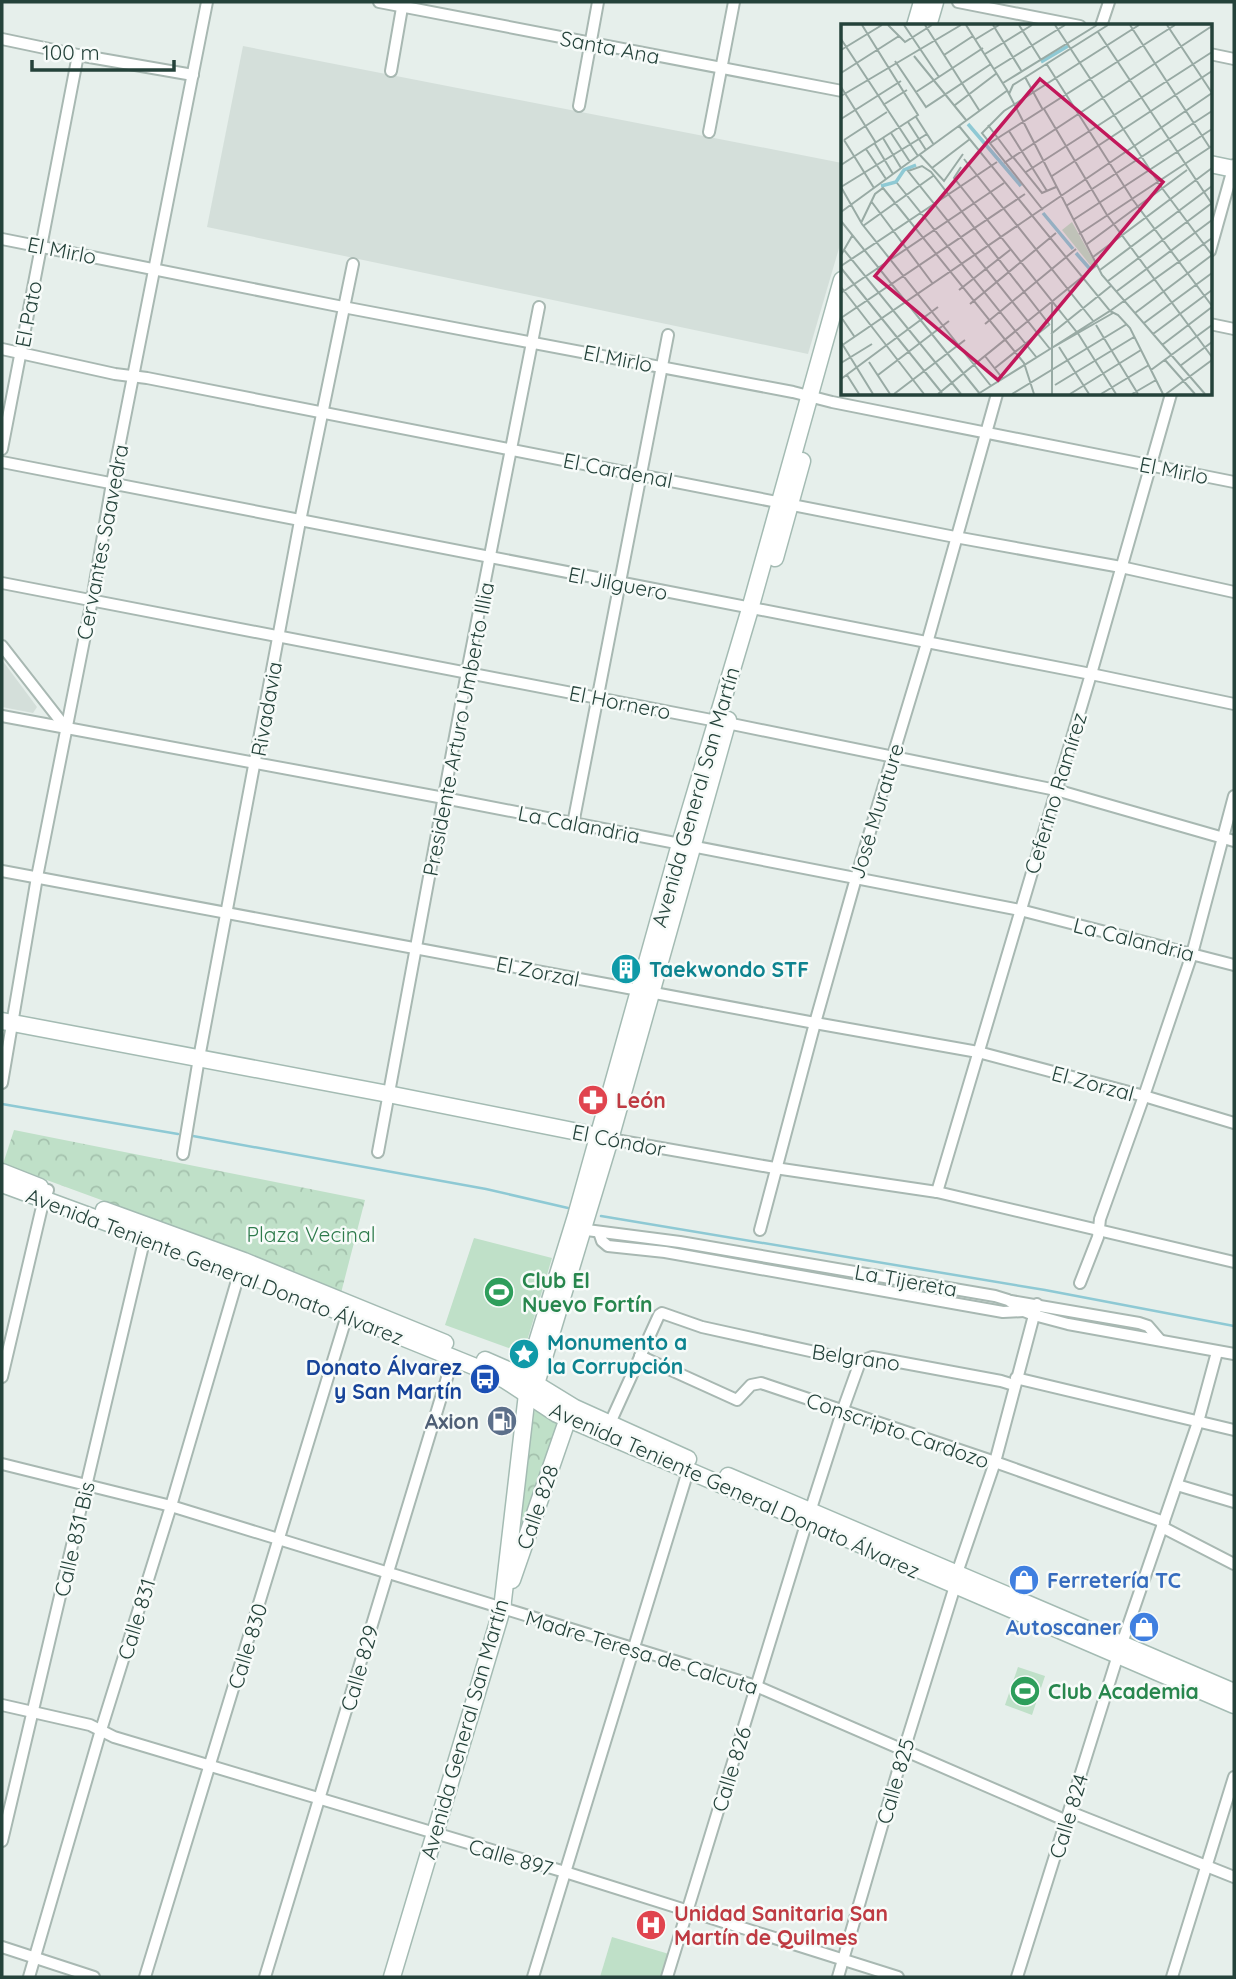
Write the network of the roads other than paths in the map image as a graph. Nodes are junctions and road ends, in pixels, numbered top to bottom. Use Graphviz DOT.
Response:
graph roads {
  1 [pos="207,2"];
  2 [pos="379,2"];
  3 [pos="598,2"];
  4 [pos="734,2"];
  5 [pos="922,2"];
  6 [pos="935,2"];
  7 [pos="958,2"];
  8 [pos="1109,2"];
  9 [pos="403,4"];
  10 [pos="916,24"];
  11 [pos="929,24"];
  12 [pos="1070,24"];
  13 [pos="1102,24"];
  14 [pos="2,39"];
  15 [pos="590,43"];
  16 [pos="1212,54"];
  17 [pos="78,55"];
  18 [pos="1234,59"];
  19 [pos="722,68"];
  20 [pos="391,71"];
  21 [pos="192,75"];
  22 [pos="841,91"];
  23 [pos="579,106"];
  24 [pos="709,132"];
  25 [pos="1212,164"];
  26 [pos="1234,168"];
  27 [pos="2,239"];
  28 [pos="1212,244"];
  29 [pos="41,246"];
  30 [pos="352,264"];
  31 [pos="155,269"];
  32 [pos="841,285"];
  33 [pos="343,307"];
  34 [pos="539,307"];
  35 [pos="841,321"];
  36 [pos="1212,324"];
  37 [pos="1234,329"];
  38 [pos="668,335"];
  39 [pos="831,339"];
  40 [pos="533,342"];
  41 [pos="2,349"];
  42 [pos="21,354"];
  43 [pos="663,366"];
  44 [pos="134,376"];
  45 [pos="996,396"];
  46 [pos="1170,396"];
  47 [pos="814,398"];
  48 [pos="322,413"];
  49 [pos="986,432"];
  50 [pos="2,449"];
  51 [pos="512,449"];
  52 [pos="2,462"];
  53 [pos="1152,466"];
  54 [pos="641,475"];
  55 [pos="1234,482"];
  56 [pos="112,483"];
  57 [pos="785,503"];
  58 [pos="300,521"];
  59 [pos="955,537"];
  60 [pos="490,558"];
  61 [pos="1121,567"];
  62 [pos="2,583"];
  63 [pos="620,583"];
  64 [pos="1234,592"];
  65 [pos="92,600"];
  66 [pos="755,609"];
  67 [pos="279,635"];
  68 [pos="927,643"];
  69 [pos="2,646"];
  70 [pos="467,672"];
  71 [pos="1091,674"];
  72 [pos="598,698"];
  73 [pos="1234,704"];
  74 [pos="2,716"];
  75 [pos="722,722"];
  76 [pos="66,728"];
  77 [pos="892,757"];
  78 [pos="256,763"];
  79 [pos="1056,790"];
  80 [pos="1234,796"];
  81 [pos="444,797"];
  82 [pos="573,824"];
  83 [pos="1221,838"];
  84 [pos="1234,841"];
  85 [pos="687,845"];
  86 [pos="2,871"];
  87 [pos="37,877"];
  88 [pos="856,878"];
  89 [pos="1020,910"];
  90 [pos="228,913"];
  91 [pos="416,947"];
  92 [pos="1192,954"];
  93 [pos="1234,965"];
  94 [pos="645,991"];
  95 [pos="7,1022"];
  96 [pos="815,1023"];
  97 [pos="978,1052"];
  98 [pos="199,1058"];
  99 [pos="2,1083"];
  100 [pos="388,1094"];
  101 [pos="1144,1096"];
  102 [pos="1234,1123"];
  103 [pos="604,1138"];
  104 [pos="378,1152"];
  105 [pos="183,1154"];
  106 [pos="775,1168"];
  107 [pos="2,1172"];
  108 [pos="2,1184"];
  109 [pos="937,1192"];
  110 [pos="46,1195"];
  111 [pos="585,1230"];
  112 [pos="760,1230"];
  113 [pos="1098,1230"];
  114 [pos="145,1237"];
  115 [pos="674,1241"];
  116 [pos="679,1255"];
  117 [pos="1234,1258"];
  118 [pos="782,1259"];
  119 [pos="242,1266"];
  120 [pos="778,1272"];
  121 [pos="1080,1283"];
  122 [pos="1032,1310"];
  123 [pos="348,1315"];
  124 [pos="1217,1352"];
  125 [pos="1234,1354"];
  126 [pos="640,1356"];
  127 [pos="453,1358"];
  128 [pos="860,1362"];
  129 [pos="2,1377"];
  130 [pos="1015,1382"];
  131 [pos="530,1385"];
  132 [pos="842,1412"];
  133 [pos="572,1413"];
  134 [pos="1198,1422"];
  135 [pos="610,1423"];
  136 [pos="1234,1430"];
  137 [pos="995,1462"];
  138 [pos="2,1464"];
  139 [pos="688,1471"];
  140 [pos="87,1486"];
  141 [pos="1178,1486"];
  142 [pos="1234,1502"];
  143 [pos="171,1506"];
  144 [pos="809,1516"];
  145 [pos="1163,1525"];
  146 [pos="279,1540"];
  147 [pos="1234,1564"];
  148 [pos="387,1574"];
  149 [pos="956,1580"];
  150 [pos="502,1609"];
  151 [pos="632,1648"];
  152 [pos="1120,1649"];
  153 [pos="757,1687"];
  154 [pos="1234,1692"];
  155 [pos="2,1705"];
  156 [pos="1234,1705"];
  157 [pos="32,1712"];
  158 [pos="101,1730"];
  159 [pos="904,1751"];
  160 [pos="210,1765"];
  161 [pos="1234,1777"];
  162 [pos="320,1800"];
  163 [pos="1068,1817"];
  164 [pos="434,1835"];
  165 [pos="2,1841"];
  166 [pos="1206,1867"];
  167 [pos="565,1872"];
  168 [pos="1234,1877"];
  169 [pos="688,1911"];
  170 [pos="2,1947"];
  171 [pos="35,1958"];
  172 [pos="843,1959"];
  173 [pos="29,1977"];
  174 [pos="94,1977"];
  175 [pos="145,1977"];
  176 [pos="265,1977"];
  177 [pos="392,1977"];
  178 [pos="533,1977"];
  179 [pos="667,1977"];
  180 [pos="838,1977"];
  181 [pos="898,1977"];
  182 [pos="1017,1977"];
  183 [pos="1172,1977"];
  1 -- 21 [label="street, Cervantes Saavedra"];
  2 -- 9 [label="street, Santa Ana"];
  3 -- 15 [label="street"];
  4 -- 19 [label="street"];
  5 -- 10 [label="main road"];
  6 -- 11 [label="main road"];
  7 -- 12 [label="street"];
  8 -- 13 [label="street"];
  9 -- 15 [label="street, Santa Ana"];
  9 -- 20 [label="street"];
  14 -- 17 [label="street"];
  15 -- 19 [label="street, Santa Ana"];
  15 -- 23 [label="street"];
  16 -- 18 [label="street"];
  17 -- 21 [label="street"];
  17 -- 29 [label="street, El Pato"];
  19 -- 22 [label="street, Santa Ana"];
  19 -- 24 [label="street"];
  21 -- 31 [label="street, Cervantes Saavedra"];
  25 -- 26 [label="main road"];
  26 -- 28 [label="street"];
  27 -- 29 [label="street, El Mirlo"];
  29 -- 31 [label="street, El Mirlo"];
  29 -- 42 [label="street, El Pato"];
  30 -- 33 [label="street, Rivadavia"];
  31 -- 33 [label="street, El Mirlo"];
  31 -- 44 [label="street, Cervantes Saavedra"];
  32 -- 39 [label="main road, Avenida General San Martín"];
  33 -- 40 [label="street, El Mirlo"];
  33 -- 48 [label="street, Rivadavia"];
  34 -- 40 [label="street, Presidente Arturo Umberto Illia"];
  35 -- 39 [label="main road, Avenida General San Martín"];
  36 -- 37 [label="street"];
  38 -- 43 [label="street"];
  39 -- 47 [label="main road, Avenida General San Martín"];
  40 -- 43 [label="street, El Mirlo"];
  40 -- 51 [label="street, Presidente Arturo Umberto Illia"];
  41 -- 42 [label="street, El Cardenal"];
  42 -- 44 [label="street, El Cardenal"];
  42 -- 50 [label="street, El Pato"];
  43 -- 47 [label="street, El Mirlo"];
  43 -- 54 [label="street"];
  44 -- 48 [label="street, El Cardenal"];
  44 -- 56 [label="street, Cervantes Saavedra"];
  45 -- 49 [label="street, José Murature"];
  46 -- 53 [label="street, Ceferino Ramírez"];
  47 -- 49 [label="street, El Mirlo"];
  47 -- 57 [label="main road, Avenida General San Martín"];
  48 -- 51 [label="street, El Cardenal"];
  48 -- 58 [label="street, Rivadavia"];
  49 -- 53 [label="street, El Mirlo"];
  49 -- 59 [label="street, José Murature"];
  51 -- 54 [label="street, El Cardenal"];
  51 -- 60 [label="street, Presidente Arturo Umberto Illia"];
  52 -- 56 [label="street, El Jilguero"];
  53 -- 55 [label="street, El Mirlo"];
  53 -- 61 [label="street, Ceferino Ramírez"];
  54 -- 57 [label="street, El Cardenal"];
  54 -- 63 [label="street"];
  56 -- 58 [label="street, El Jilguero"];
  56 -- 65 [label="street, Cervantes Saavedra"];
  57 -- 59 [label="street, El Cardenal"];
  57 -- 66 [label="main road, Avenida General San Martín"];
  58 -- 60 [label="street, El Jilguero"];
  58 -- 67 [label="street, Rivadavia"];
  59 -- 61 [label="street, El Cardenal"];
  59 -- 68 [label="street, José Murature"];
  60 -- 63 [label="street, El Jilguero"];
  60 -- 70 [label="street, Presidente Arturo Umberto Illia"];
  61 -- 64 [label="street, El Cardenal"];
  61 -- 71 [label="street, Ceferino Ramírez"];
  62 -- 65 [label="street, El Hornero"];
  63 -- 66 [label="street, El Jilguero"];
  63 -- 72 [label="street"];
  65 -- 67 [label="street, El Hornero"];
  65 -- 76 [label="street, Cervantes Saavedra"];
  66 -- 68 [label="street, El Jilguero"];
  66 -- 75 [label="main road, Avenida General San Martín"];
  67 -- 70 [label="street, El Hornero"];
  67 -- 78 [label="street, Rivadavia"];
  68 -- 71 [label="street, El Jilguero"];
  68 -- 77 [label="street, José Murature"];
  69 -- 76 [label="street"];
  70 -- 72 [label="street, El Hornero"];
  70 -- 81 [label="street, Presidente Arturo Umberto Illia"];
  71 -- 73 [label="street, El Jilguero"];
  71 -- 79 [label="street, Ceferino Ramírez"];
  72 -- 75 [label="street, El Hornero"];
  72 -- 82 [label="street"];
  74 -- 76 [label="street, La Calandria"];
  75 -- 77 [label="street, El Hornero"];
  75 -- 85 [label="main road, Avenida General San Martín"];
  76 -- 78 [label="street, La Calandria"];
  76 -- 87 [label="street, Cervantes Saavedra"];
  77 -- 79 [label="street, El Hornero"];
  77 -- 88 [label="street, José Murature"];
  78 -- 81 [label="street, La Calandria"];
  78 -- 90 [label="street, Rivadavia"];
  79 -- 83 [label="street, El Hornero"];
  79 -- 89 [label="street, Ceferino Ramírez"];
  80 -- 83 [label="street"];
  81 -- 82 [label="street, La Calandria"];
  81 -- 91 [label="street, Presidente Arturo Umberto Illia"];
  82 -- 85 [label="street, La Calandria"];
  83 -- 84 [label="street, El Hornero"];
  83 -- 92 [label="street"];
  85 -- 88 [label="street, La Calandria"];
  85 -- 94 [label="main road, Avenida General San Martín"];
  86 -- 87 [label="street, El Zorzal"];
  87 -- 90 [label="street, El Zorzal"];
  87 -- 95 [label="street, Cervantes Saavedra"];
  88 -- 89 [label="street, La Calandria"];
  88 -- 96 [label="street, José Murature"];
  89 -- 92 [label="street, La Calandria"];
  89 -- 97 [label="street, Ceferino Ramírez"];
  90 -- 91 [label="street, El Zorzal"];
  90 -- 98 [label="street, Rivadavia"];
  91 -- 94 [label="street, El Zorzal"];
  91 -- 100 [label="street, Presidente Arturo Umberto Illia"];
  92 -- 93 [label="street, La Calandria"];
  92 -- 101 [label="street"];
  94 -- 96 [label="street, El Zorzal"];
  94 -- 103 [label="main road, Avenida General San Martín"];
  95 -- 98 [label="main road, El Cóndor"];
  95 -- 99 [label="street, Cervantes Saavedra"];
  96 -- 97 [label="street, El Zorzal"];
  96 -- 106 [label="street, José Murature"];
  97 -- 101 [label="street, El Zorzal"];
  97 -- 109 [label="street, Ceferino Ramírez"];
  98 -- 100 [label="main road, El Cóndor"];
  98 -- 105 [label="street, Rivadavia"];
  100 -- 103 [label="main road, El Cóndor"];
  100 -- 104 [label="street, Presidente Arturo Umberto Illia"];
  101 -- 102 [label="street, El Zorzal"];
  101 -- 113 [label="street"];
  103 -- 106 [label="street, El Cóndor"];
  103 -- 111 [label="main road, Avenida General San Martín"];
  106 -- 109 [label="street, El Cóndor"];
  106 -- 112 [label="street, José Murature"];
  107 -- 110 [label="main road, Avenida Teniente General Donato Álvarez"];
  108 -- 110 [label="main road, Avenida Teniente General Donato Álvarez"];
  109 -- 113 [label="street, El Cóndor"];
  110 -- 114 [label="main road, Avenida Teniente General Donato Álvarez"];
  110 -- 119 [label="main road, Avenida Teniente General Donato Álvarez"];
  110 -- 129 [label="street"];
  111 -- 115 [label="street, La Tijereta"];
  111 -- 116 [label="street"];
  111 -- 131 [label="main road, Avenida General San Martín"];
  113 -- 117 [label="street, El Cóndor"];
  113 -- 121 [label="street"];
  114 -- 119 [label="main road, Avenida Teniente General Donato Álvarez"];
  114 -- 140 [label="street, Calle 831 Bis"];
  115 -- 116 [label="street"];
  115 -- 118 [label="street, La Tijereta"];
  116 -- 120 [label="street"];
  118 -- 120 [label="street"];
  118 -- 122 [label="street, La Tijereta"];
  119 -- 123 [label="main road, Avenida Teniente General Donato Álvarez"];
  119 -- 131 [label="main road, Avenida Teniente General Donato Álvarez"];
  119 -- 143 [label="street, Calle 831"];
  120 -- 122 [label="street"];
  122 -- 124 [label="street"];
  122 -- 130 [label="street, Calle 825"];
  123 -- 127 [label="main road, Avenida Teniente General Donato Álvarez"];
  123 -- 146 [label="street, Calle 830"];
  124 -- 125 [label="street"];
  124 -- 134 [label="street, Calle 824"];
  126 -- 128 [label="street, Belgrano"];
  126 -- 132 [label="street, Conscripto Cardozo"];
  126 -- 135 [label="street"];
  127 -- 131 [label="main road, Avenida Teniente General Donato Álvarez"];
  127 -- 148 [label="street, Calle 829"];
  128 -- 130 [label="street, Belgrano"];
  128 -- 132 [label="street"];
  130 -- 134 [label="street, Belgrano"];
  130 -- 137 [label="street, Calle 825"];
  131 -- 133 [label="main road, Avenida Teniente General Donato Álvarez"];
  131 -- 150 [label="main road, Avenida General San Martín"];
  132 -- 137 [label="street, Conscripto Cardozo"];
  132 -- 144 [label="street"];
  133 -- 135 [label="main road, Avenida Teniente General Donato Álvarez"];
  133 -- 139 [label="main road, Avenida Teniente General Donato Álvarez"];
  133 -- 150 [label="main road, Calle 828"];
  134 -- 136 [label="street, Belgrano"];
  134 -- 141 [label="street, Calle 824"];
  135 -- 144 [label="main road, Avenida Teniente General Donato Álvarez"];
  137 -- 145 [label="street, Conscripto Cardozo"];
  137 -- 149 [label="street, Calle 825"];
  138 -- 140 [label="street, Madre Teresa de Calcuta"];
  139 -- 144 [label="main road, Avenida Teniente General Donato Álvarez"];
  139 -- 151 [label="street"];
  140 -- 143 [label="street, Madre Teresa de Calcuta"];
  140 -- 157 [label="street, Calle 831 Bis"];
  141 -- 142 [label="street"];
  141 -- 145 [label="street, Calle 824"];
  143 -- 146 [label="street, Madre Teresa de Calcuta"];
  143 -- 158 [label="street, Calle 831"];
  144 -- 149 [label="main road, Avenida Teniente General Donato Álvarez"];
  144 -- 153 [label="street, Calle 826"];
  145 -- 147 [label="street, Conscripto Cardozo"];
  145 -- 152 [label="street, Calle 824"];
  146 -- 148 [label="street, Madre Teresa de Calcuta"];
  146 -- 160 [label="street, Calle 830"];
  148 -- 150 [label="street, Madre Teresa de Calcuta"];
  148 -- 162 [label="street, Calle 829"];
  149 -- 152 [label="main road, Avenida Teniente General Donato Álvarez"];
  149 -- 159 [label="street, Calle 825"];
  150 -- 151 [label="street, Madre Teresa de Calcuta"];
  150 -- 164 [label="main road, Avenida General San Martín"];
  151 -- 153 [label="street, Madre Teresa de Calcuta"];
  151 -- 167 [label="street"];
  152 -- 154 [label="main road, Avenida Teniente General Donato Álvarez"];
  152 -- 156 [label="main road, Avenida Teniente General Donato Álvarez"];
  152 -- 163 [label="street, Calle 824"];
  153 -- 159 [label="street, Madre Teresa de Calcuta"];
  153 -- 169 [label="street, Calle 826"];
  155 -- 157 [label="street, Calle 897"];
  157 -- 158 [label="street, Calle 897"];
  157 -- 165 [label="street, Calle 831 Bis"];
  158 -- 160 [label="street, Calle 897"];
  158 -- 171 [label="street, Calle 831"];
  159 -- 163 [label="street, Madre Teresa de Calcuta"];
  159 -- 172 [label="street, Calle 825"];
  160 -- 162 [label="street, Calle 897"];
  160 -- 175 [label="street, Calle 830"];
  161 -- 166 [label="street"];
  162 -- 164 [label="street, Calle 897"];
  162 -- 176 [label="street, Calle 829"];
  163 -- 166 [label="street, Madre Teresa de Calcuta"];
  163 -- 182 [label="street, Calle 824"];
  164 -- 167 [label="street, Calle 897"];
  164 -- 177 [label="main road, Avenida General San Martín"];
  166 -- 168 [label="street, Madre Teresa de Calcuta"];
  166 -- 183 [label="street"];
  167 -- 169 [label="street, Calle 897"];
  167 -- 178 [label="street"];
  169 -- 172 [label="street, Calle 897"];
  169 -- 179 [label="street, Calle 826"];
  170 -- 171 [label="street"];
  171 -- 173 [label="street, Calle 831"];
  171 -- 174 [label="street"];
  172 -- 180 [label="street, Calle 825"];
  172 -- 181 [label="street, Calle 897"];
}
